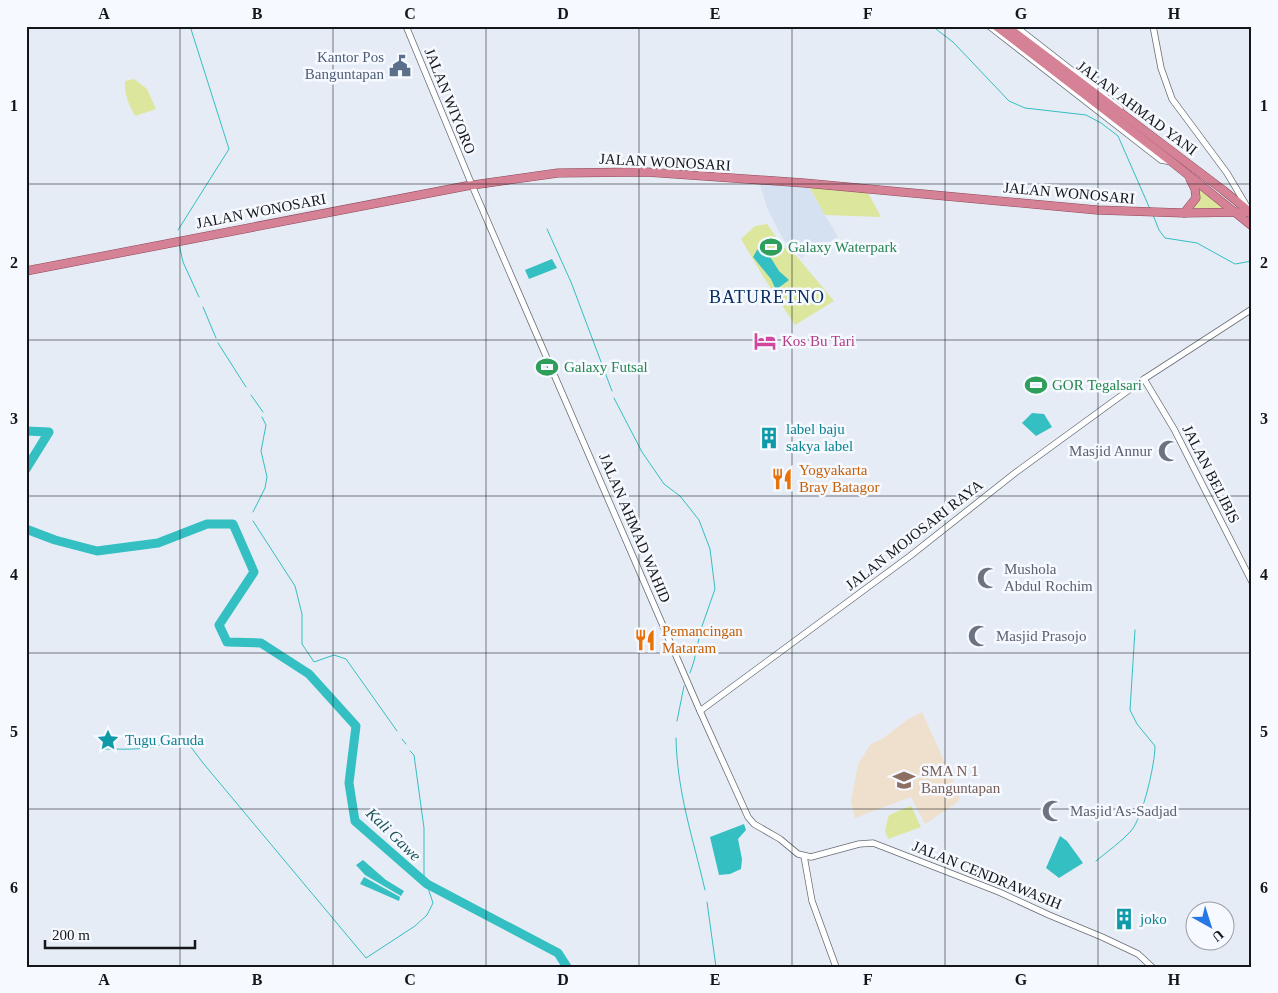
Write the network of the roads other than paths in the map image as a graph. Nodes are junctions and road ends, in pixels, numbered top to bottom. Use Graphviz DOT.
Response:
graph roads {
  1 [pos="406,26"];
  2 [pos="989,26"];
  3 [pos="996,26"];
  4 [pos="1006,26"];
  5 [pos="1015,26"];
  6 [pos="1153,26"];
  7 [pos="1008,38"];
  8 [pos="1172,157"];
  9 [pos="1188,175"];
  10 [pos="472,185"];
  11 [pos="1184,213"];
  12 [pos="1235,213"];
  13 [pos="1251,213"];
  14 [pos="1252,226"];
  15 [pos="26,271"];
  16 [pos="1252,309"];
  17 [pos="1144,379"];
  18 [pos="1252,582"];
  19 [pos="700,712"];
  20 [pos="804,856"];
  21 [pos="836,967"];
  22 [pos="1152,967"];
  1 -- 10 [label="street, JALAN WIYORO"];
  2 -- 7 [label="street"];
  3 -- 7 [label="highway, JALAN AHMAD YANI"];
  4 -- 8 [label="highway, JALAN AHMAD YANI"];
  5 -- 8 [label="street"];
  6 -- 13 [label="street"];
  7 -- 8 [label="highway, JALAN AHMAD YANI"];
  8 -- 9 [label="highway, JALAN AHMAD YANI"];
  8 -- 13 [label="highway, JALAN AHMAD YANI"];
  9 -- 11 [label="highway"];
  9 -- 12 [label="highway, JALAN AHMAD YANI"];
  10 -- 11 [label="highway, JALAN WONOSARI"];
  10 -- 15 [label="highway, JALAN WONOSARI"];
  10 -- 19 [label="street, JALAN AHMAD WAHID"];
  11 -- 12 [label="highway, JALAN WONOSARI"];
  12 -- 13 [label="highway, JALAN WONOSARI"];
  12 -- 14 [label="highway, JALAN AHMAD YANI"];
  16 -- 17 [label="street, JALAN MOJOSARI RAYA"];
  17 -- 18 [label="street, JALAN BELIBIS"];
  17 -- 19 [label="street, JALAN MOJOSARI RAYA"];
  19 -- 20 [label="street, JALAN AHMAD WAHID"];
  20 -- 21 [label="street"];
  20 -- 22 [label="street, JALAN CENDRAWASIH"];
}
